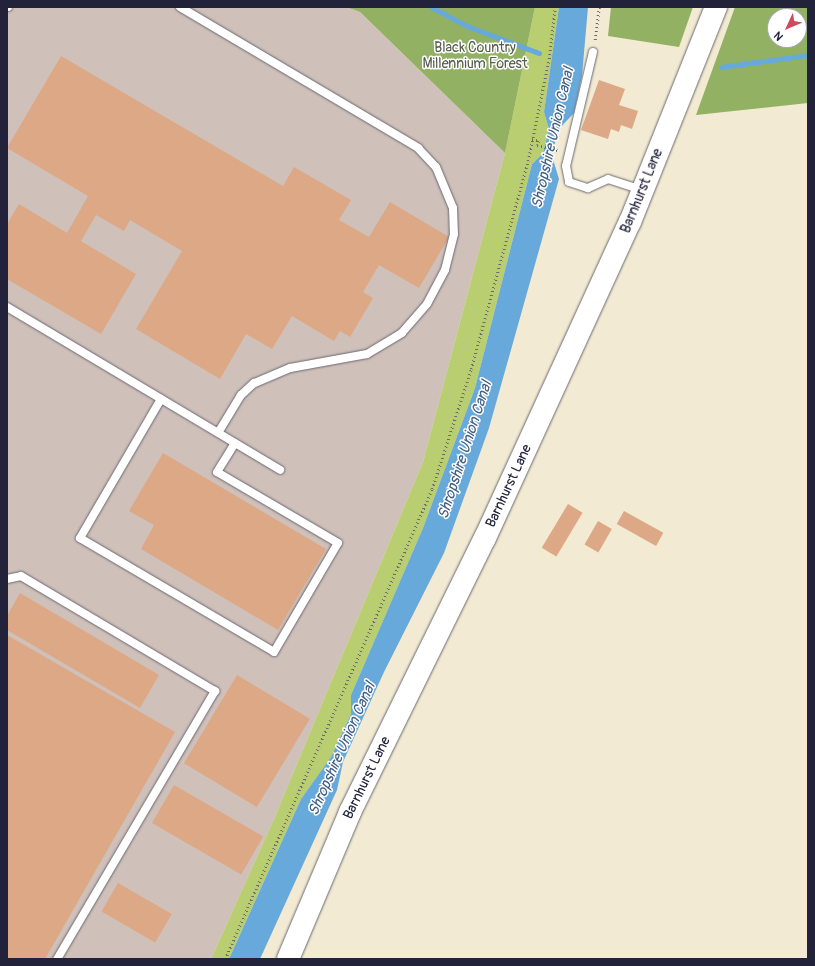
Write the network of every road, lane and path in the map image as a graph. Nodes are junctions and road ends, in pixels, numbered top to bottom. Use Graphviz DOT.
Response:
graph roads {
  1 [pos="180,7"];
  2 [pos="555,7"];
  3 [pos="598,7"];
  4 [pos="716,7"];
  5 [pos="593,52"];
  6 [pos="532,139"];
  7 [pos="561,151"];
  8 [pos="643,191"];
  9 [pos="7,307"];
  10 [pos="161,399"];
  11 [pos="218,433"];
  12 [pos="235,443"];
  13 [pos="280,470"];
  14 [pos="7,579"];
  15 [pos="57,959"];
  16 [pos="225,959"];
  17 [pos="288,959"];
  1 -- 11 [label="lane"];
  2 -- 6 [label="path"];
  3 -- 5 [label="path"];
  4 -- 8 [label="street, Barnhurst Lane"];
  5 -- 8 [label="lane"];
  6 -- 7 [label="path"];
  6 -- 16 [label="path"];
  8 -- 17 [label="street, Barnhurst Lane"];
  9 -- 10 [label="lane"];
  10 -- 11 [label="lane"];
  10 -- 12 [label="lane"];
  11 -- 12 [label="lane"];
  12 -- 13 [label="lane"];
  14 -- 15 [label="lane"];
}
